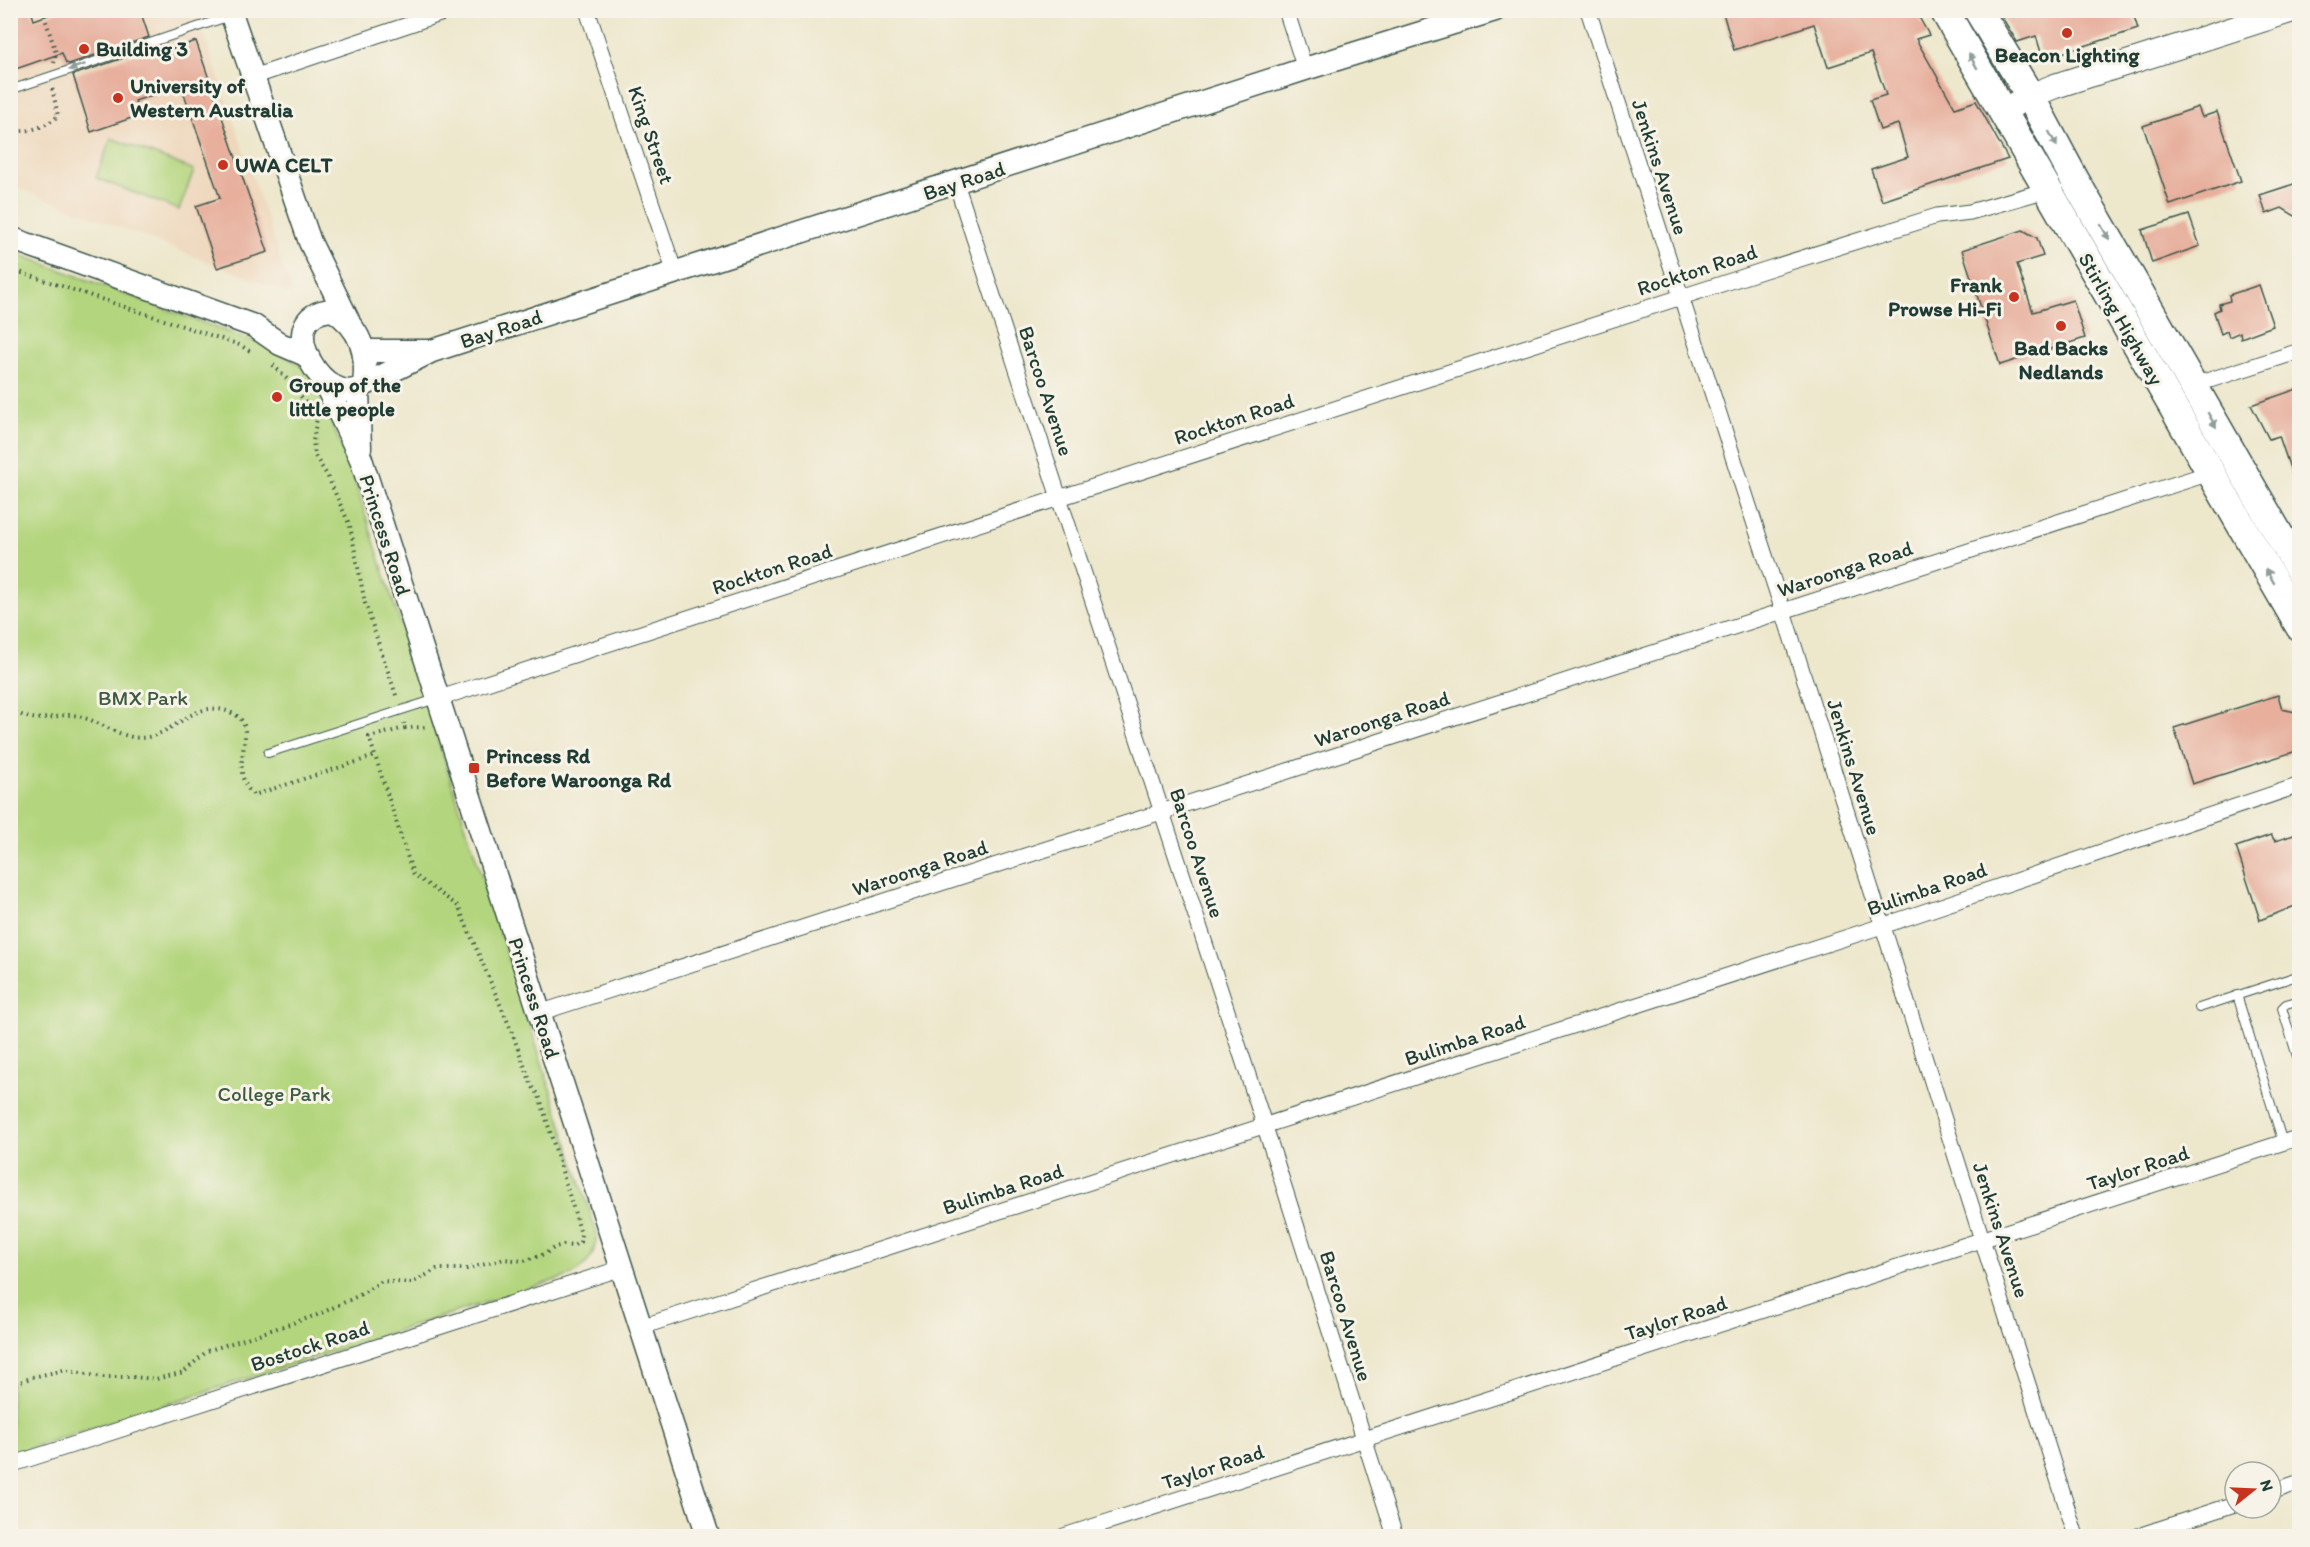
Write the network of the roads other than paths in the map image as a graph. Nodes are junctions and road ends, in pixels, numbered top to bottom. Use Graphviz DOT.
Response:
graph roads {
  1 [pos="452,10"];
  2 [pos="587,10"];
  3 [pos="1286,10"];
  4 [pos="1495,10"];
  5 [pos="1588,10"];
  6 [pos="1944,10"];
  7 [pos="1978,10"];
  8 [pos="2293,10"];
  9 [pos="231,13"];
  10 [pos="1305,69"];
  11 [pos="253,77"];
  12 [pos="10,90"];
  13 [pos="2030,96"];
  14 [pos="2002,111"];
  15 [pos="956,183"];
  16 [pos="2047,190"];
  17 [pos="10,238"];
  18 [pos="310,242"];
  19 [pos="675,273"];
  20 [pos="1680,298"];
  21 [pos="314,316"];
  22 [pos="348,320"];
  23 [pos="254,326"];
  24 [pos="364,351"];
  25 [pos="432,351"];
  26 [pos="2300,351"];
  27 [pos="308,356"];
  28 [pos="324,381"];
  29 [pos="2192,385"];
  30 [pos="361,388"];
  31 [pos="2165,394"];
  32 [pos="360,459"];
  33 [pos="2238,464"];
  34 [pos="2211,473"];
  35 [pos="1059,498"];
  36 [pos="2300,571"];
  37 [pos="1783,611"];
  38 [pos="2300,627"];
  39 [pos="437,699"];
  40 [pos="268,753"];
  41 [pos="2300,785"];
  42 [pos="1161,812"];
  43 [pos="1882,926"];
  44 [pos="2300,975"];
  45 [pos="2236,995"];
  46 [pos="2300,1000"];
  47 [pos="2199,1008"];
  48 [pos="538,1013"];
  49 [pos="2300,1066"];
  50 [pos="1265,1127"];
  51 [pos="2300,1137"];
  52 [pos="2283,1143"];
  53 [pos="1983,1241"];
  54 [pos="622,1268"];
  55 [pos="641,1328"];
  56 [pos="1363,1440"];
  57 [pos="10,1464"];
  58 [pos="2300,1482"];
  59 [pos="2283,1488"];
  60 [pos="2223,1508"];
  61 [pos="706,1536"];
  62 [pos="1064,1536"];
  63 [pos="1395,1536"];
  64 [pos="2076,1536"];
  65 [pos="2138,1536"];
  1 -- 11 [label="street"];
  2 -- 19 [label="street, King Street"];
  3 -- 10 [label="street"];
  4 -- 10 [label="street, Bay Road"];
  5 -- 20 [label="street, Jenkins Avenue"];
  14 -- 6 [label="highway, Stirling Highway, one-way"];
  7 -- 13 [label="highway, Stirling Highway"];
  8 -- 13 [label="main road"];
  9 -- 11 [label="street"];
  9 -- 12 [label="lane, one-way"];
  10 -- 15 [label="street, Bay Road"];
  11 -- 18 [label="street"];
  13 -- 14 [label="main road"];
  13 -- 29 [label="highway, Stirling Highway, one-way"];
  14 -- 16 [label="highway, Stirling Highway"];
  15 -- 19 [label="street, Bay Road"];
  15 -- 35 [label="street, Barcoo Avenue"];
  16 -- 20 [label="street, Rockton Road"];
  16 -- 31 [label="highway, Stirling Highway"];
  17 -- 23 [label="street"];
  18 -- 21 [label="street"];
  18 -- 22 [label="street"];
  19 -- 25 [label="street, Bay Road"];
  20 -- 35 [label="street, Rockton Road"];
  20 -- 37 [label="street, Jenkins Avenue"];
  21 -- 22 [label="street"];
  21 -- 23 [label="street"];
  21 -- 27 [label="street"];
  22 -- 24 [label="street"];
  23 -- 27 [label="street"];
  24 -- 25 [label="street, Bay Road"];
  24 -- 30 [label="street"];
  25 -- 30 [label="street, Bay Road"];
  26 -- 29 [label="street"];
  27 -- 28 [label="street"];
  28 -- 30 [label="street"];
  28 -- 32 [label="street, Princess Road"];
  29 -- 31 [label="street"];
  29 -- 33 [label="highway, Stirling Highway, one-way"];
  30 -- 32 [label="street, Princess Road"];
  31 -- 34 [label="highway, Stirling Highway"];
  32 -- 39 [label="street, Princess Road"];
  33 -- 34 [label="street, Waroonga Road"];
  33 -- 36 [label="highway, Stirling Highway"];
  34 -- 37 [label="street, Waroonga Road"];
  38 -- 34 [label="highway, Stirling Highway, one-way"];
  35 -- 39 [label="street, Rockton Road"];
  35 -- 42 [label="street, Barcoo Avenue"];
  37 -- 42 [label="street, Waroonga Road"];
  37 -- 43 [label="street, Jenkins Avenue"];
  39 -- 40 [label="lane"];
  39 -- 48 [label="street, Princess Road"];
  41 -- 43 [label="street, Bulimba Road"];
  42 -- 48 [label="street, Waroonga Road"];
  42 -- 50 [label="street, Barcoo Avenue"];
  43 -- 50 [label="street, Bulimba Road"];
  43 -- 53 [label="street, Jenkins Avenue"];
  44 -- 45 [label="lane"];
  45 -- 47 [label="lane"];
  45 -- 52 [label="lane"];
  46 -- 49 [label="lane"];
  48 -- 54 [label="street, Princess Road"];
  50 -- 55 [label="street, Bulimba Road"];
  50 -- 56 [label="street, Barcoo Avenue"];
  51 -- 52 [label="street, Taylor Road"];
  52 -- 53 [label="street, Taylor Road"];
  53 -- 56 [label="street, Taylor Road"];
  53 -- 64 [label="street, Jenkins Avenue"];
  54 -- 55 [label="street, Princess Road"];
  54 -- 57 [label="street, Bostock Road"];
  55 -- 61 [label="street, Princess Road"];
  56 -- 62 [label="street, Taylor Road"];
  56 -- 63 [label="street, Barcoo Avenue"];
  58 -- 59 [label="street"];
  60 -- 65 [label="street"];
}
